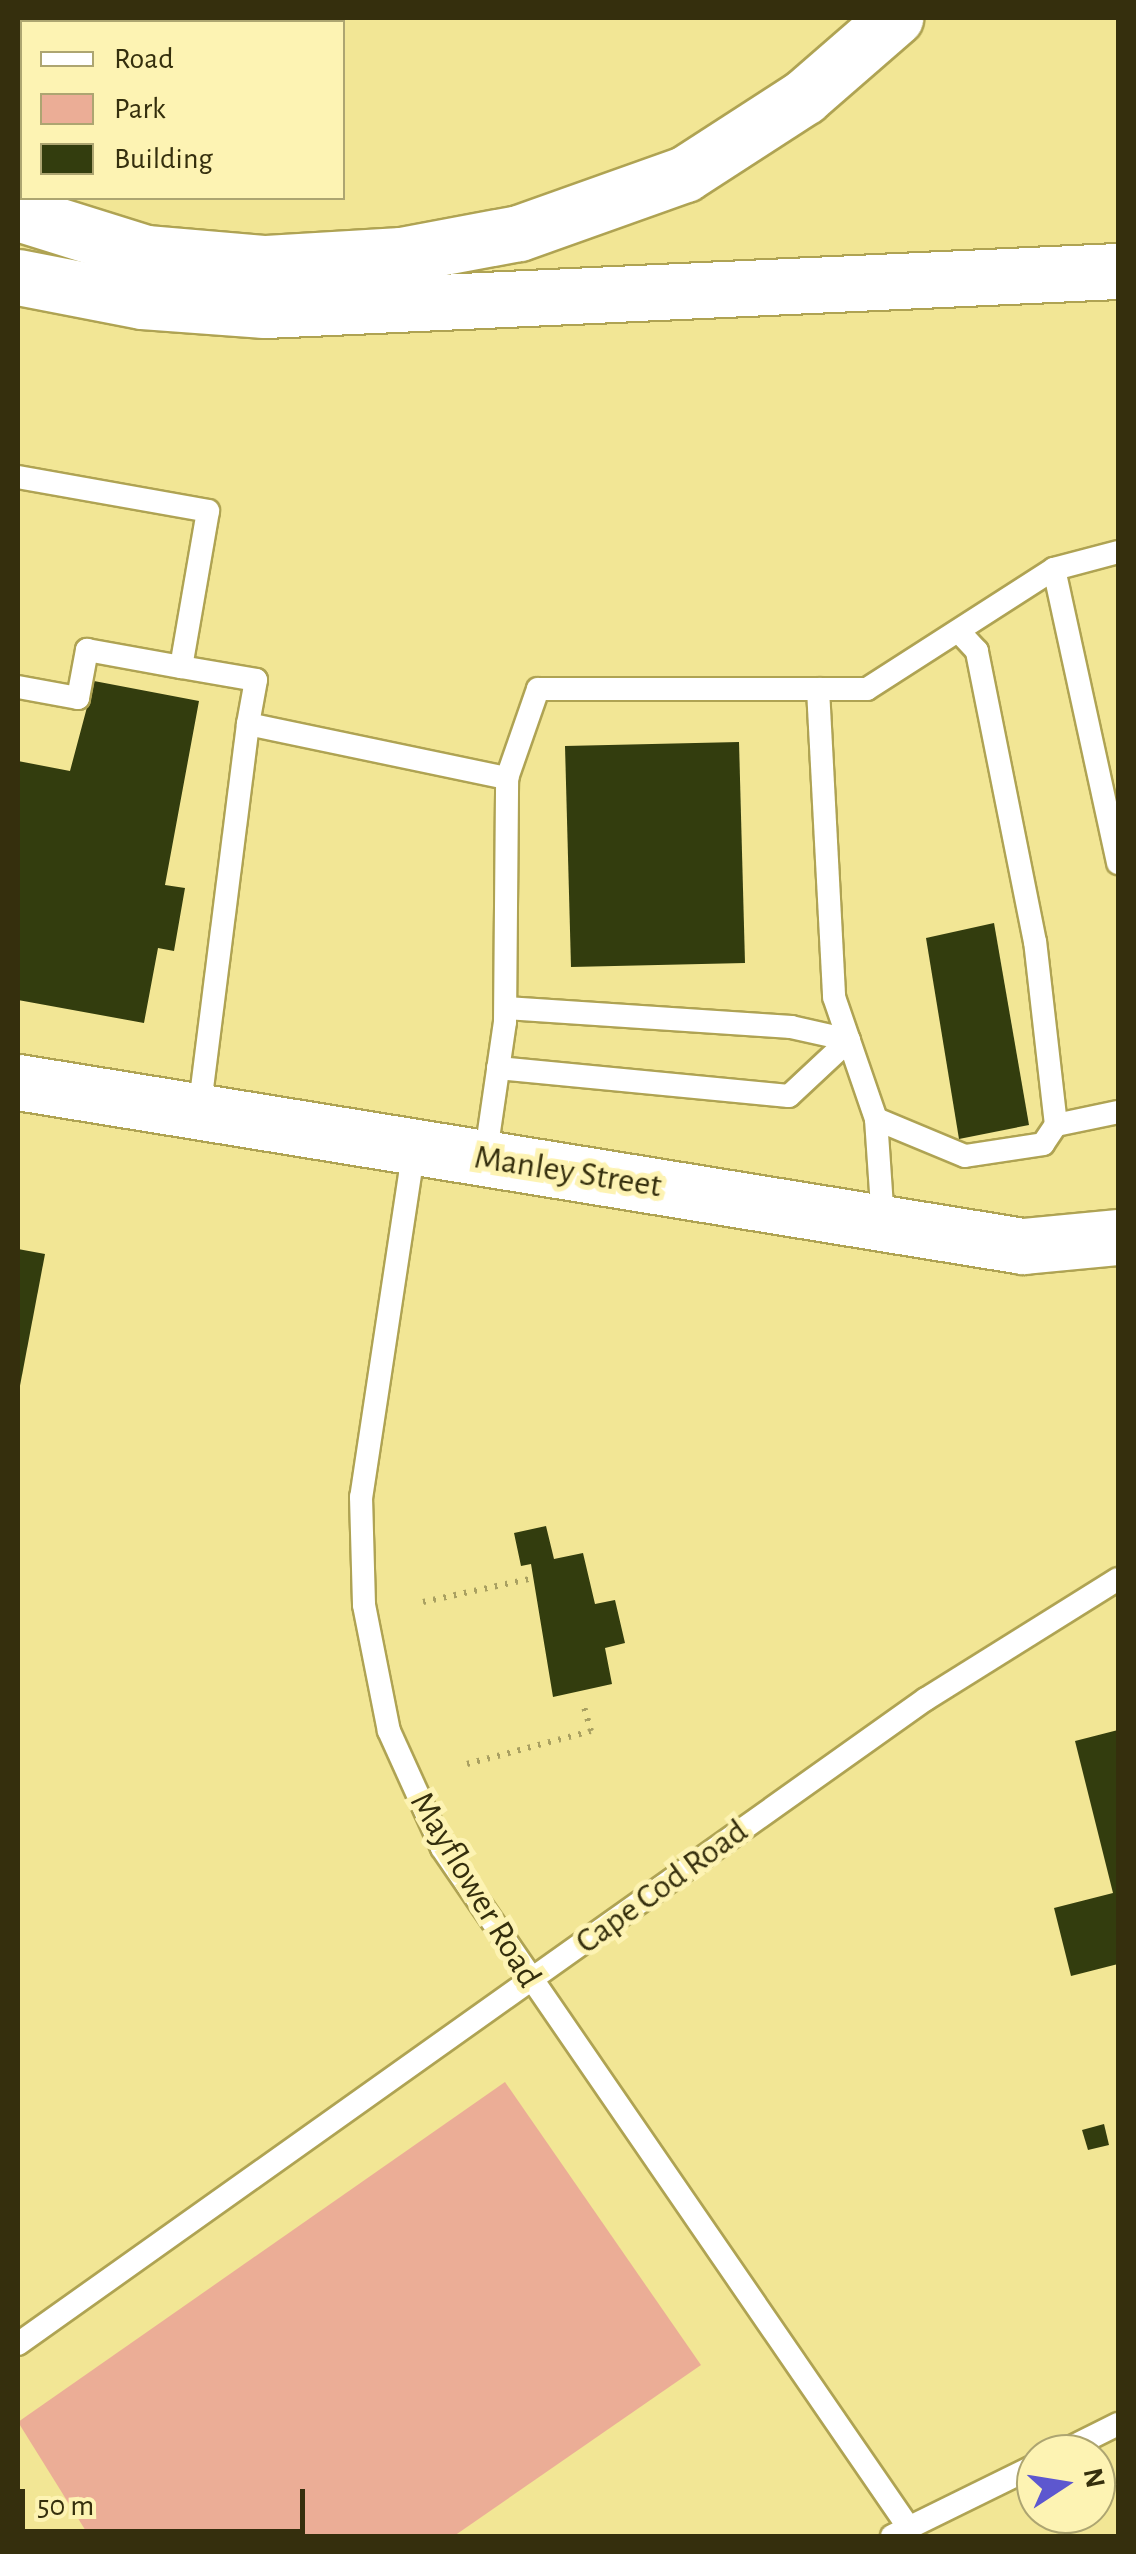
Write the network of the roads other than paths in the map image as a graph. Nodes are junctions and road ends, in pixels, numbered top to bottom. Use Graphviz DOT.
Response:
graph roads {
  1 [pos="895,18"];
  2 [pos="18,213"];
  3 [pos="1118,271"];
  4 [pos="18,277"];
  5 [pos="18,476"];
  6 [pos="1118,552"];
  7 [pos="1054,569"];
  8 [pos="960,632"];
  9 [pos="181,667"];
  10 [pos="18,687"];
  11 [pos="818,689"];
  12 [pos="248,724"];
  13 [pos="507,778"];
  14 [pos="1118,863"];
  15 [pos="506,1008"];
  16 [pos="850,1040"];
  17 [pos="498,1068"];
  18 [pos="18,1082"];
  19 [pos="199,1112"];
  20 [pos="1118,1112"];
  21 [pos="876,1119"];
  22 [pos="1056,1125"];
  23 [pos="414,1148"];
  24 [pos="485,1159"];
  25 [pos="884,1222"];
  26 [pos="1118,1237"];
  27 [pos="1118,1579"];
  28 [pos="529,1982"];
  29 [pos="18,2344"];
  30 [pos="1016,2475"];
  31 [pos="901,2532"];
  1 -- 2 [label="main road"];
  3 -- 4 [label="main road"];
  5 -- 9 [label="lane"];
  6 -- 7 [label="lane"];
  7 -- 8 [label="lane"];
  7 -- 14 [label="lane"];
  8 -- 11 [label="lane"];
  8 -- 22 [label="lane"];
  9 -- 10 [label="lane"];
  9 -- 12 [label="lane"];
  11 -- 13 [label="lane"];
  11 -- 16 [label="lane"];
  12 -- 13 [label="lane"];
  12 -- 19 [label="lane"];
  13 -- 15 [label="lane"];
  15 -- 16 [label="lane"];
  15 -- 17 [label="lane"];
  16 -- 17 [label="lane"];
  16 -- 21 [label="lane"];
  17 -- 24 [label="lane"];
  18 -- 19 [label="main road, Manley Street"];
  19 -- 23 [label="main road, Manley Street"];
  20 -- 22 [label="lane"];
  21 -- 22 [label="lane"];
  21 -- 25 [label="lane"];
  23 -- 24 [label="main road, Manley Street"];
  23 -- 28 [label="lane, Mayflower Road"];
  24 -- 25 [label="main road, Manley Street"];
  25 -- 26 [label="main road, Manley Street"];
  27 -- 28 [label="lane, Cape Cod Road"];
  28 -- 29 [label="lane, Cape Cod Road"];
  28 -- 31 [label="lane, Mayflower Road"];
  30 -- 31 [label="lane"];
}
